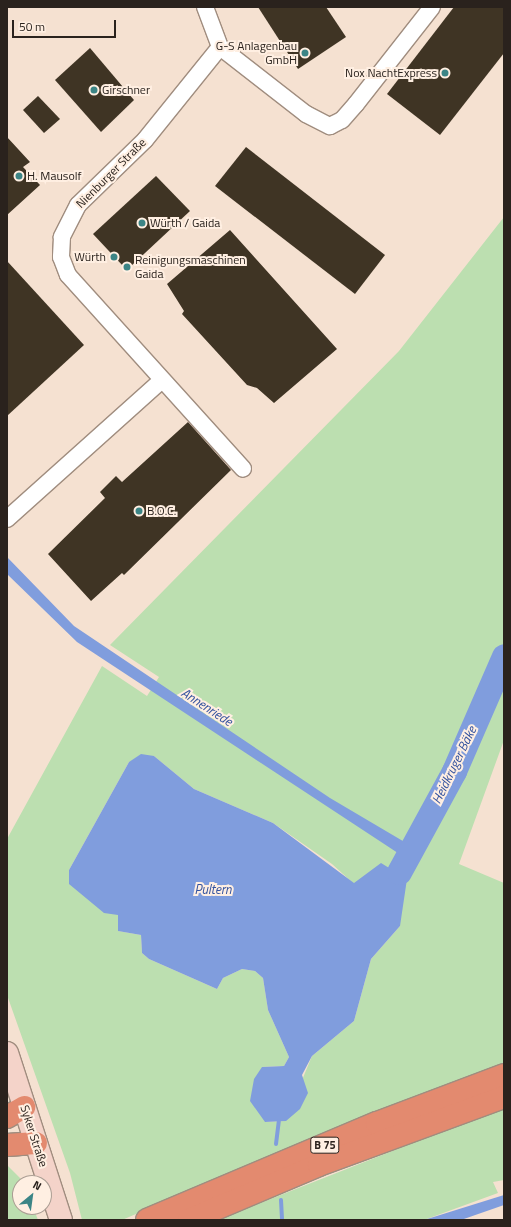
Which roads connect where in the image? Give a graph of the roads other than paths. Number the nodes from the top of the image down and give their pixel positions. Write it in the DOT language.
graph roads {
  1 [pos="205,7"];
  2 [pos="432,7"];
  3 [pos="220,47"];
  4 [pos="162,380"];
  5 [pos="243,469"];
  6 [pos="7,519"];
  7 [pos="7,1053"];
  8 [pos="504,1075"];
  9 [pos="504,1097"];
  10 [pos="16,1112"];
  11 [pos="36,1143"];
  12 [pos="7,1145"];
  13 [pos="61,1220"];
  14 [pos="147,1220"];
  15 [pos="189,1220"];
  1 -- 3 [label="street"];
  2 -- 3 [label="street"];
  3 -- 4 [label="street, Nienburger Straße"];
  4 -- 5 [label="street, Nienburger Straße"];
  4 -- 6 [label="street"];
  7 -- 10 [label="main road, Syker Straße"];
  8 -- 14 [label="highway, B 75"];
  9 -- 15 [label="highway, B 75"];
  10 -- 11 [label="main road, Syker Straße"];
  11 -- 12 [label="highway"];
  11 -- 13 [label="main road, Syker Straße"];
}
